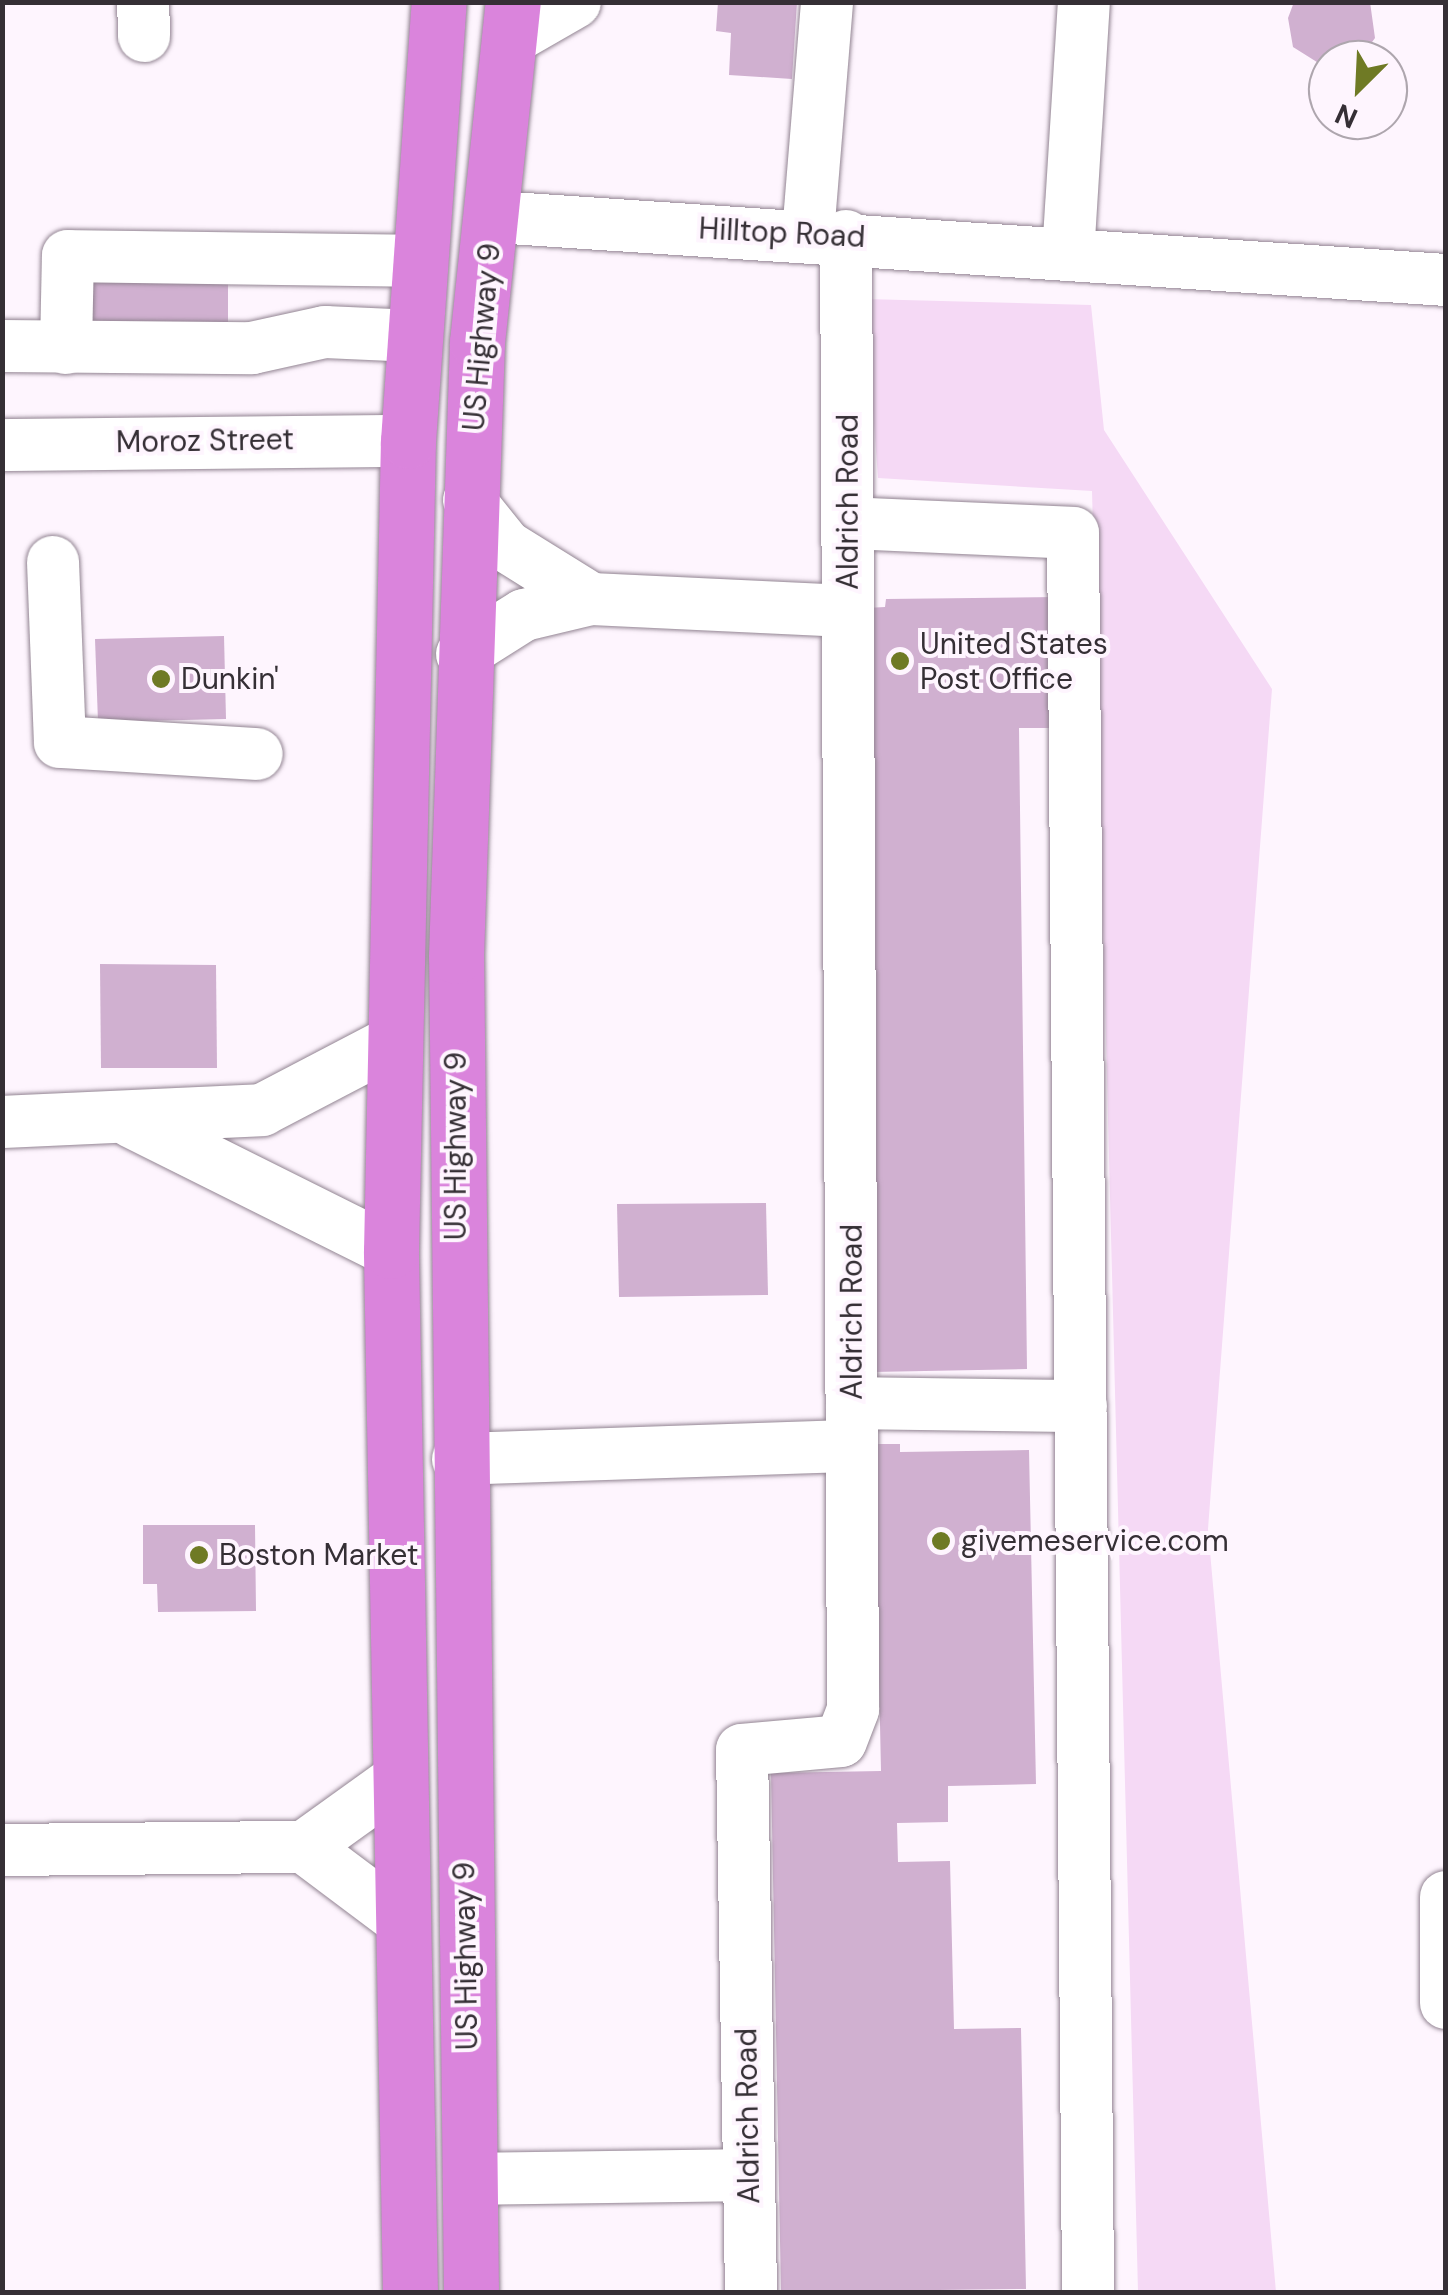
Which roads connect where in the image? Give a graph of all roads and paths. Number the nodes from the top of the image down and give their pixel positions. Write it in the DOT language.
graph roads {
  1 [pos="439,2"];
  2 [pos="575,2"];
  3 [pos="826,2"];
  4 [pos="1084,2"];
  5 [pos="511,21"];
  6 [pos="494,217"];
  7 [pos="827,235"];
  8 [pos="1068,255"];
  9 [pos="421,261"];
  10 [pos="1446,280"];
  11 [pos="415,336"];
  12 [pos="2,346"];
  13 [pos="66,348"];
  14 [pos="408,440"];
  15 [pos="2,445"];
  16 [pos="470,500"];
  17 [pos="848,523"];
  18 [pos="52,562"];
  19 [pos="591,599"];
  20 [pos="847,612"];
  21 [pos="462,654"];
  22 [pos="257,754"];
  23 [pos="394,1040"];
  24 [pos="121,1118"];
  25 [pos="2,1122"];
  26 [pos="390,1251"];
  27 [pos="1081,1406"];
  28 [pos="851,1425"];
  29 [pos="458,1460"];
  30 [pos="400,1778"];
  31 [pos="304,1846"];
  32 [pos="2,1850"];
  33 [pos="1446,1897"];
  34 [pos="400,1919"];
  35 [pos="1446,2004"];
  36 [pos="748,2175"];
  37 [pos="470,2180"];
  38 [pos="410,2292"];
  39 [pos="471,2292"];
  40 [pos="751,2292"];
  41 [pos="1088,2292"];
  1 -- 9 [label="highway, US Highway 9"];
  2 -- 5 [label="street"];
  3 -- 7 [label="street, Aldrich Road"];
  4 -- 8 [label="street"];
  5 -- 6 [label="highway, US Highway 9"];
  6 -- 7 [label="street, Hilltop Road"];
  6 -- 16 [label="highway, US Highway 9"];
  7 -- 8 [label="street, Hilltop Road"];
  7 -- 17 [label="street, Aldrich Road"];
  8 -- 10 [label="street, Hilltop Road"];
  9 -- 11 [label="highway, US Highway 9"];
  9 -- 13 [label="street"];
  11 -- 13 [label="street"];
  11 -- 14 [label="highway, US Highway 9"];
  12 -- 13 [label="street"];
  14 -- 15 [label="street, Moroz Street"];
  14 -- 23 [label="highway, US Highway 9"];
  16 -- 19 [label="street"];
  16 -- 21 [label="highway, US Highway 9"];
  17 -- 20 [label="street, Aldrich Road"];
  17 -- 27 [label="street"];
  18 -- 22 [label="street"];
  19 -- 20 [label="street"];
  19 -- 21 [label="street"];
  20 -- 28 [label="street, Aldrich Road"];
  21 -- 29 [label="highway, US Highway 9"];
  23 -- 24 [label="street"];
  23 -- 26 [label="highway, US Highway 9"];
  24 -- 25 [label="street"];
  24 -- 26 [label="street"];
  26 -- 30 [label="highway, US Highway 9"];
  27 -- 28 [label="street"];
  27 -- 41 [label="street"];
  28 -- 29 [label="street"];
  28 -- 36 [label="street, Aldrich Road"];
  29 -- 37 [label="highway, US Highway 9"];
  30 -- 31 [label="street"];
  30 -- 34 [label="highway, US Highway 9"];
  31 -- 32 [label="street"];
  31 -- 34 [label="street"];
  33 -- 35 [label="street"];
  34 -- 38 [label="highway, US Highway 9"];
  36 -- 37 [label="street"];
  36 -- 40 [label="street, Aldrich Road"];
  37 -- 39 [label="highway, US Highway 9"];
}
